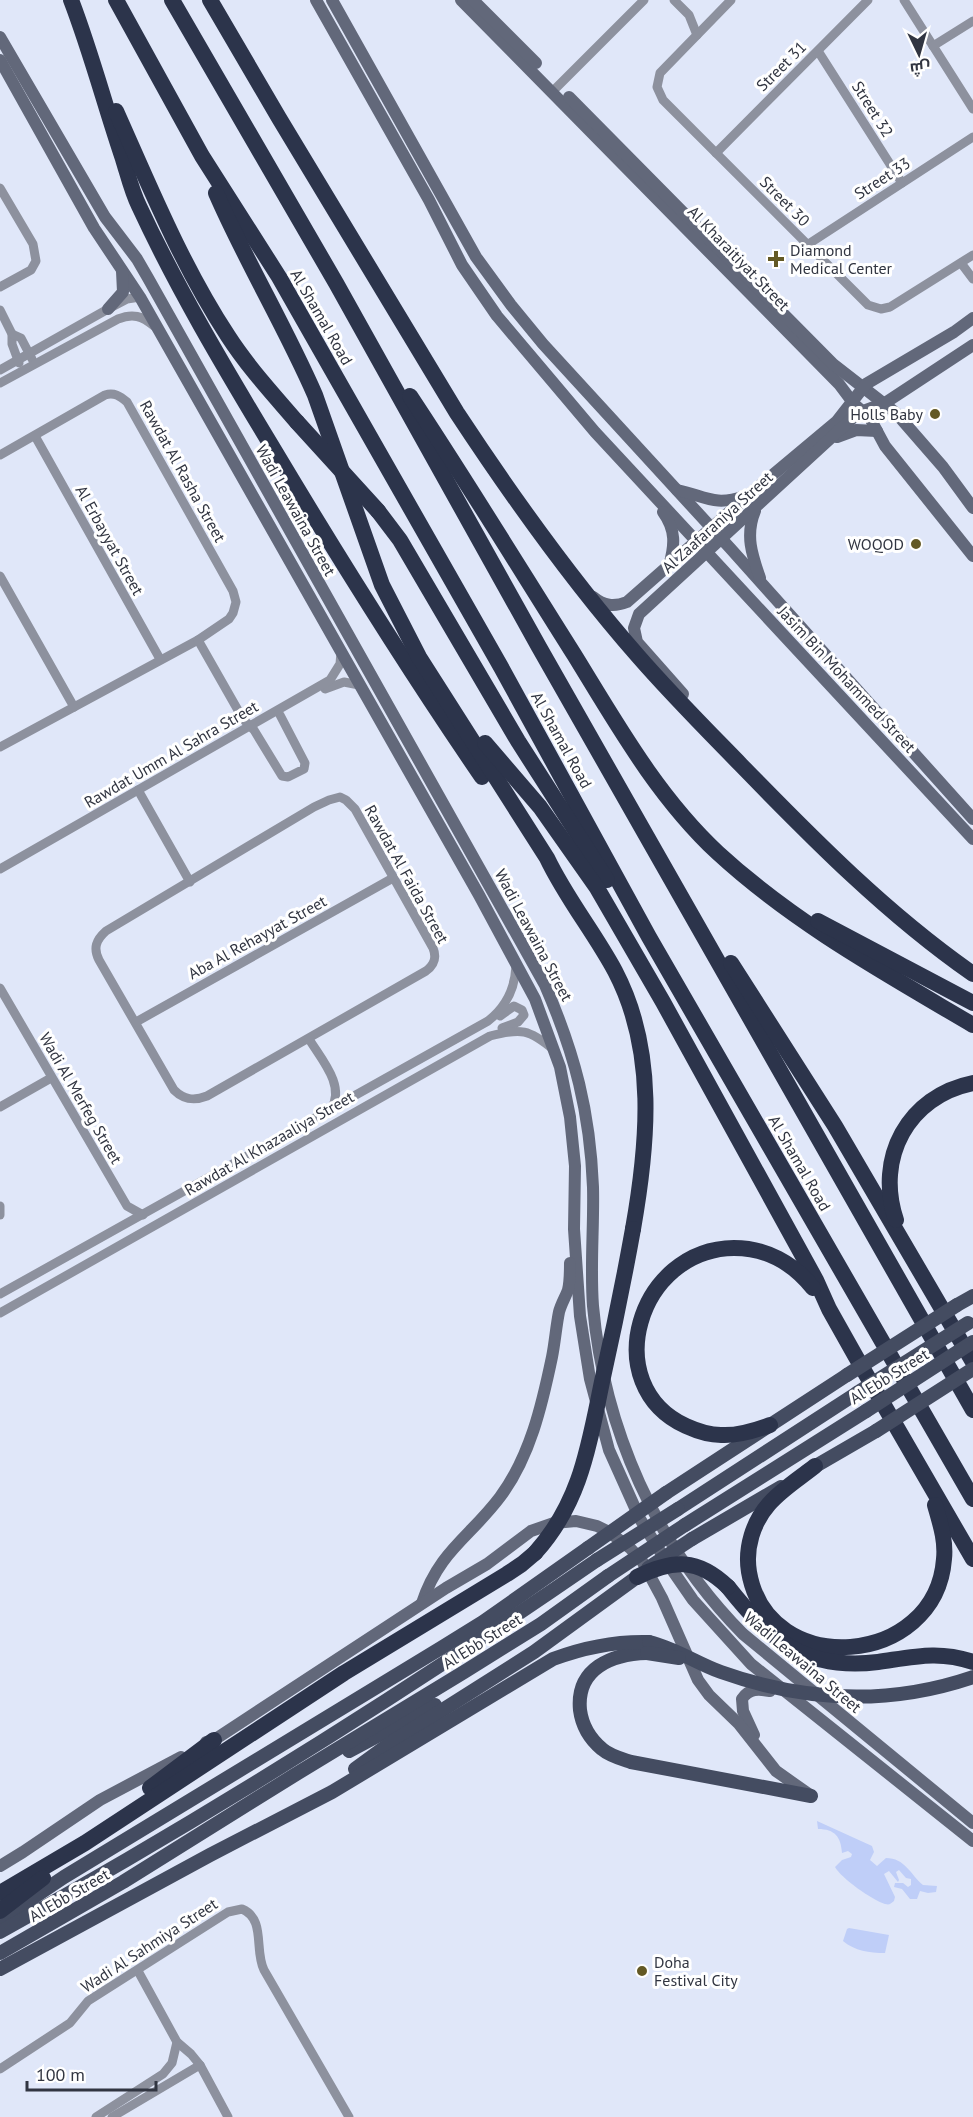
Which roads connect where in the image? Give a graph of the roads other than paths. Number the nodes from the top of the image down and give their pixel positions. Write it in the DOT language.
graph roads {
  1 [pos="71,0"];
  2 [pos="116,0"];
  3 [pos="171,0"];
  4 [pos="210,0"];
  5 [pos="316,0"];
  6 [pos="332,0"];
  7 [pos="461,0"];
  8 [pos="473,0"];
  9 [pos="644,0"];
  10 [pos="674,0"];
  11 [pos="731,0"];
  12 [pos="868,0"];
  13 [pos="904,0"];
  14 [pos="973,21"];
  15 [pos="697,35"];
  16 [pos="0,38"];
  17 [pos="933,46"];
  18 [pos="818,51"];
  19 [pos="90,53"];
  20 [pos="0,60"];
  21 [pos="555,89"];
  22 [pos="973,110"];
  23 [pos="973,137"];
  24 [pos="716,153"];
  25 [pos="202,156"];
  26 [pos="902,183"];
  27 [pos="0,188"];
  28 [pos="807,245"];
  29 [pos="973,255"];
  30 [pos="961,263"];
  31 [pos="121,267"];
  32 [pos="973,279"];
  33 [pos="336,283"];
  34 [pos="0,287"];
  35 [pos="140,297"];
  36 [pos="108,309"];
  37 [pos="0,310"];
  38 [pos="973,318"];
  39 [pos="156,327"];
  40 [pos="12,334"];
  41 [pos="973,345"];
  42 [pos="30,353"];
  43 [pos="18,360"];
  44 [pos="35,363"];
  45 [pos="0,370"];
  46 [pos="22,370"];
  47 [pos="0,383"];
  48 [pos="863,387"];
  49 [pos="852,401"];
  50 [pos="885,403"];
  51 [pos="863,411"];
  52 [pos="877,431"];
  53 [pos="34,436"];
  54 [pos="237,438"];
  55 [pos="828,441"];
  56 [pos="0,455"];
  57 [pos="648,488"];
  58 [pos="676,489"];
  59 [pos="751,493"];
  60 [pos="757,508"];
  61 [pos="973,508"];
  62 [pos="712,528"];
  63 [pos="722,540"];
  64 [pos="697,541"];
  65 [pos="707,553"];
  66 [pos="973,556"];
  67 [pos="669,566"];
  68 [pos="0,576"];
  69 [pos="761,582"];
  70 [pos="585,591"];
  71 [pos="198,640"];
  72 [pos="340,652"];
  73 [pos="419,657"];
  74 [pos="160,659"];
  75 [pos="359,685"];
  76 [pos="74,707"];
  77 [pos="280,715"];
  78 [pos="252,728"];
  79 [pos="0,747"];
  80 [pos="742,766"];
  81 [pos="139,792"];
  82 [pos="973,819"];
  83 [pos="973,840"];
  84 [pos="0,869"];
  85 [pos="0,875"];
  86 [pos="393,878"];
  87 [pos="558,880"];
  88 [pos="189,882"];
  89 [pos="779,903"];
  90 [pos="694,918"];
  91 [pos="639,919"];
  92 [pos="516,963"];
  93 [pos="973,974"];
  94 [pos="0,988"];
  95 [pos="0,999"];
  96 [pos="973,1003"];
  97 [pos="136,1022"];
  98 [pos="973,1025"];
  99 [pos="481,1026"];
  100 [pos="490,1036"];
  101 [pos="309,1039"];
  102 [pos="556,1052"];
  103 [pos="49,1079"];
  104 [pos="334,1082"];
  105 [pos="973,1083"];
  106 [pos="360,1092"];
  107 [pos="0,1107"];
  108 [pos="331,1109"];
  109 [pos="0,1206"];
  110 [pos="0,1215"];
  111 [pos="142,1215"];
  112 [pos="123,1225"];
  113 [pos="574,1229"];
  114 [pos="902,1238"];
  115 [pos="0,1294"];
  116 [pos="973,1296"];
  117 [pos="829,1309"];
  118 [pos="0,1313"];
  119 [pos="971,1322"];
  120 [pos="973,1342"];
  121 [pos="973,1362"];
  122 [pos="973,1369"];
  123 [pos="973,1410"];
  124 [pos="770,1425"];
  125 [pos="815,1466"];
  126 [pos="919,1466"];
  127 [pos="973,1499"];
  128 [pos="973,1559"];
  129 [pos="637,1577"];
  130 [pos="422,1603"];
  131 [pos="648,1648"];
  132 [pos="973,1662"];
  133 [pos="973,1677"];
  134 [pos="473,1691"];
  135 [pos="790,1697"];
  136 [pos="214,1740"];
  137 [pos="760,1749"];
  138 [pos="293,1776"];
  139 [pos="332,1792"];
  140 [pos="811,1796"];
  141 [pos="973,1823"];
  142 [pos="973,1841"];
  143 [pos="85,1843"];
  144 [pos="56,1859"];
  145 [pos="0,1866"];
  146 [pos="0,1893"];
  147 [pos="0,1911"];
  148 [pos="0,1920"];
  149 [pos="0,1932"];
  150 [pos="0,1953"];
  151 [pos="0,1969"];
  152 [pos="138,1971"];
  153 [pos="177,2042"];
  154 [pos="200,2065"];
  155 [pos="0,2069"];
  156 [pos="96,2117"];
  157 [pos="112,2117"];
  158 [pos="228,2117"];
  159 [pos="349,2117"];
  1 -- 19 [label="highway"];
  2 -- 25 [label="highway, Al Shamal Road"];
  3 -- 33 [label="highway, Al Shamal Road"];
  4 -- 70 [label="highway"];
  5 -- 57 [label="main road"];
  6 -- 58 [label="main road"];
  7 -- 21 [label="main road, Al Kharaitiyat Street"];
  8 -- 21 [label="main road, Al Kharaitiyat Street"];
  9 -- 21 [label="street"];
  10 -- 15 [label="street"];
  11 -- 15 [label="street, Street 30"];
  12 -- 18 [label="street, Street 31"];
  13 -- 17 [label="street"];
  14 -- 17 [label="street"];
  15 -- 24 [label="street, Street 30"];
  16 -- 54 [label="main road, Wadi Leawaina Street"];
  17 -- 22 [label="street"];
  18 -- 24 [label="street, Street 31"];
  18 -- 26 [label="street, Street 32"];
  19 -- 87 [label="highway"];
  19 -- 91 [label="highway, bridge"];
  20 -- 31 [label="main road, Wadi Leawaina Street"];
  21 -- 48 [label="main road, Al Kharaitiyat Street"];
  21 -- 49 [label="main road, Al Kharaitiyat Street"];
  23 -- 26 [label="street, Street 33"];
  24 -- 28 [label="street, Street 30"];
  25 -- 73 [label="highway"];
  25 -- 91 [label="highway, Al Shamal Road"];
  26 -- 28 [label="street, Street 33"];
  27 -- 34 [label="street"];
  28 -- 30 [label="street, Street 30"];
  29 -- 30 [label="street, Street 30"];
  30 -- 32 [label="street"];
  31 -- 35 [label="main road, Wadi Leawaina Street"];
  31 -- 36 [label="main road"];
  33 -- 89 [label="highway"];
  33 -- 90 [label="highway, Al Shamal Road"];
  35 -- 36 [label="street"];
  35 -- 39 [label="main road, Wadi Leawaina Street"];
  35 -- 54 [label="main road"];
  36 -- 42 [label="street"];
  37 -- 40 [label="street"];
  38 -- 48 [label="main road, Al Zaafaraniya Street"];
  39 -- 44 [label="street"];
  39 -- 72 [label="main road, Wadi Leawaina Street"];
  40 -- 42 [label="street"];
  40 -- 43 [label="street"];
  41 -- 50 [label="main road, Al Zaafaraniya Street"];
  42 -- 43 [label="street"];
  42 -- 44 [label="street"];
  43 -- 45 [label="street"];
  43 -- 46 [label="street"];
  44 -- 46 [label="street"];
  46 -- 47 [label="street"];
  48 -- 49 [label="main road, Al Zaafaraniya Street"];
  48 -- 50 [label="main road, Al Kharaitiyat Street"];
  49 -- 51 [label="main road, Al Kharaitiyat Street"];
  49 -- 59 [label="main road, Al Zaafaraniya Street"];
  50 -- 51 [label="main road, Al Zaafaraniya Street"];
  50 -- 61 [label="main road, Al Kharaitiyat Street"];
  51 -- 52 [label="main road, Al Kharaitiyat Street"];
  51 -- 55 [label="main road, Al Zaafaraniya Street"];
  52 -- 55 [label="main road"];
  52 -- 66 [label="main road, Al Kharaitiyat Street"];
  53 -- 56 [label="street, Rawdat Al Rasha Street"];
  53 -- 71 [label="street, Rawdat Al Rasha Street"];
  53 -- 74 [label="street, Al Erbayyat Street"];
  54 -- 141 [label="main road, Wadi Leawaina Street"];
  55 -- 60 [label="main road, Al Zaafaraniya Street"];
  57 -- 64 [label="main road"];
  57 -- 67 [label="main road"];
  58 -- 59 [label="main road"];
  58 -- 62 [label="main road"];
  59 -- 62 [label="main road, Al Zaafaraniya Street"];
  60 -- 63 [label="main road, Al Zaafaraniya Street"];
  60 -- 69 [label="main road"];
  62 -- 63 [label="main road, Jasim Bin Mohammed Street"];
  62 -- 64 [label="main road, Al Zaafaraniya Street"];
  63 -- 65 [label="main road, Al Zaafaraniya Street"];
  63 -- 69 [label="main road, Jasim Bin Mohammed Street"];
  64 -- 65 [label="main road, Jasim Bin Mohammed Street"];
  64 -- 67 [label="main road, Al Zaafaraniya Street"];
  65 -- 80 [label="main road, Al Zaafaraniya Street"];
  65 -- 83 [label="main road, Jasim Bin Mohammed Street"];
  67 -- 70 [label="main road, Al Zaafaraniya Street"];
  68 -- 76 [label="street"];
  69 -- 82 [label="main road, Jasim Bin Mohammed Street"];
  70 -- 80 [label="highway"];
  71 -- 74 [label="street, Rawdat Al Rasha Street"];
  71 -- 78 [label="street"];
  72 -- 75 [label="main road, Wadi Leawaina Street"];
  72 -- 78 [label="street, Rawdat Umm Al Sahra Street"];
  73 -- 87 [label="highway"];
  73 -- 117 [label="highway"];
  74 -- 76 [label="street, Rawdat Al Rasha Street"];
  75 -- 77 [label="street, Rawdat Umm Al Sahra Street"];
  75 -- 92 [label="main road, Wadi Leawaina Street"];
  76 -- 79 [label="street, Rawdat Al Rasha Street"];
  77 -- 78 [label="street, Rawdat Umm Al Sahra Street"];
  77 -- 78 [label="street"];
  78 -- 81 [label="street, Rawdat Umm Al Sahra Street"];
  80 -- 93 [label="highway"];
  81 -- 84 [label="street, Rawdat Umm Al Sahra Street"];
  81 -- 85 [label="street, Rawdat Umm Al Sahra Street"];
  81 -- 88 [label="street"];
  86 -- 88 [label="street, Rawdat Al Faida Street"];
  86 -- 97 [label="street, Aba Al Rehayyat Street"];
  86 -- 101 [label="street, Rawdat Al Faida Street"];
  87 -- 143 [label="highway, bridge"];
  88 -- 97 [label="street, Rawdat Al Faida Street"];
  89 -- 96 [label="highway"];
  89 -- 98 [label="highway"];
  90 -- 114 [label="highway"];
  90 -- 123 [label="highway, Al Shamal Road"];
  91 -- 127 [label="highway, Al Shamal Road"];
  92 -- 99 [label="street, Rawdat Al Khazaaliya Street"];
  92 -- 102 [label="main road, Wadi Leawaina Street"];
  94 -- 103 [label="street, Wadi Al Merfeg Street"];
  95 -- 103 [label="street, Wadi Al Merfeg Street"];
  97 -- 101 [label="street, Rawdat Al Faida Street"];
  99 -- 100 [label="street"];
  99 -- 106 [label="street, Rawdat Al Khazaaliya Street"];
  100 -- 102 [label="street, Rawdat Al Khazaaliya Street"];
  100 -- 118 [label="street, Rawdat Al Khazaaliya Street"];
  101 -- 104 [label="street"];
  102 -- 113 [label="main road, Wadi Leawaina Street"];
  103 -- 107 [label="street"];
  103 -- 111 [label="street, Wadi Al Merfeg Street"];
  103 -- 112 [label="street, Wadi Al Merfeg Street"];
  104 -- 106 [label="street"];
  104 -- 108 [label="street"];
  105 -- 114 [label="highway"];
  106 -- 108 [label="street, Rawdat Al Khazaaliya Street"];
  108 -- 111 [label="street, Rawdat Al Khazaaliya Street"];
  109 -- 110 [label="street"];
  111 -- 112 [label="street, Rawdat Al Khazaaliya Street"];
  112 -- 115 [label="street, Rawdat Al Khazaaliya Street"];
  113 -- 130 [label="main road"];
  113 -- 135 [label="main road, Wadi Leawaina Street"];
  114 -- 121 [label="highway"];
  116 -- 124 [label="main road, bridge"];
  117 -- 124 [label="highway"];
  117 -- 126 [label="highway"];
  119 -- 149 [label="main road, Al Ebb Street, bridge"];
  120 -- 138 [label="main road, Al Ebb Street, bridge"];
  122 -- 125 [label="main road, bridge"];
  124 -- 148 [label="main road, bridge"];
  125 -- 126 [label="highway"];
  125 -- 129 [label="main road, bridge"];
  126 -- 128 [label="highway"];
  129 -- 132 [label="highway, bridge"];
  129 -- 134 [label="main road"];
  130 -- 136 [label="main road"];
  130 -- 137 [label="main road"];
  131 -- 133 [label="main road, bridge"];
  131 -- 139 [label="main road"];
  131 -- 140 [label="main road"];
  134 -- 138 [label="main road"];
  134 -- 139 [label="main road"];
  135 -- 137 [label="main road"];
  135 -- 142 [label="main road, Wadi Leawaina Street"];
  136 -- 144 [label="highway"];
  136 -- 145 [label="main road"];
  137 -- 140 [label="main road"];
  138 -- 150 [label="main road, Al Ebb Street"];
  139 -- 151 [label="main road"];
  143 -- 144 [label="highway"];
  143 -- 147 [label="highway"];
  144 -- 146 [label="highway"];
  152 -- 153 [label="street"];
  152 -- 155 [label="street, Wadi Al Sahmiya Street"];
  152 -- 159 [label="street, Wadi Al Sahmiya Street"];
  153 -- 154 [label="street"];
  153 -- 156 [label="street"];
  154 -- 157 [label="street"];
  154 -- 158 [label="street"];
}
